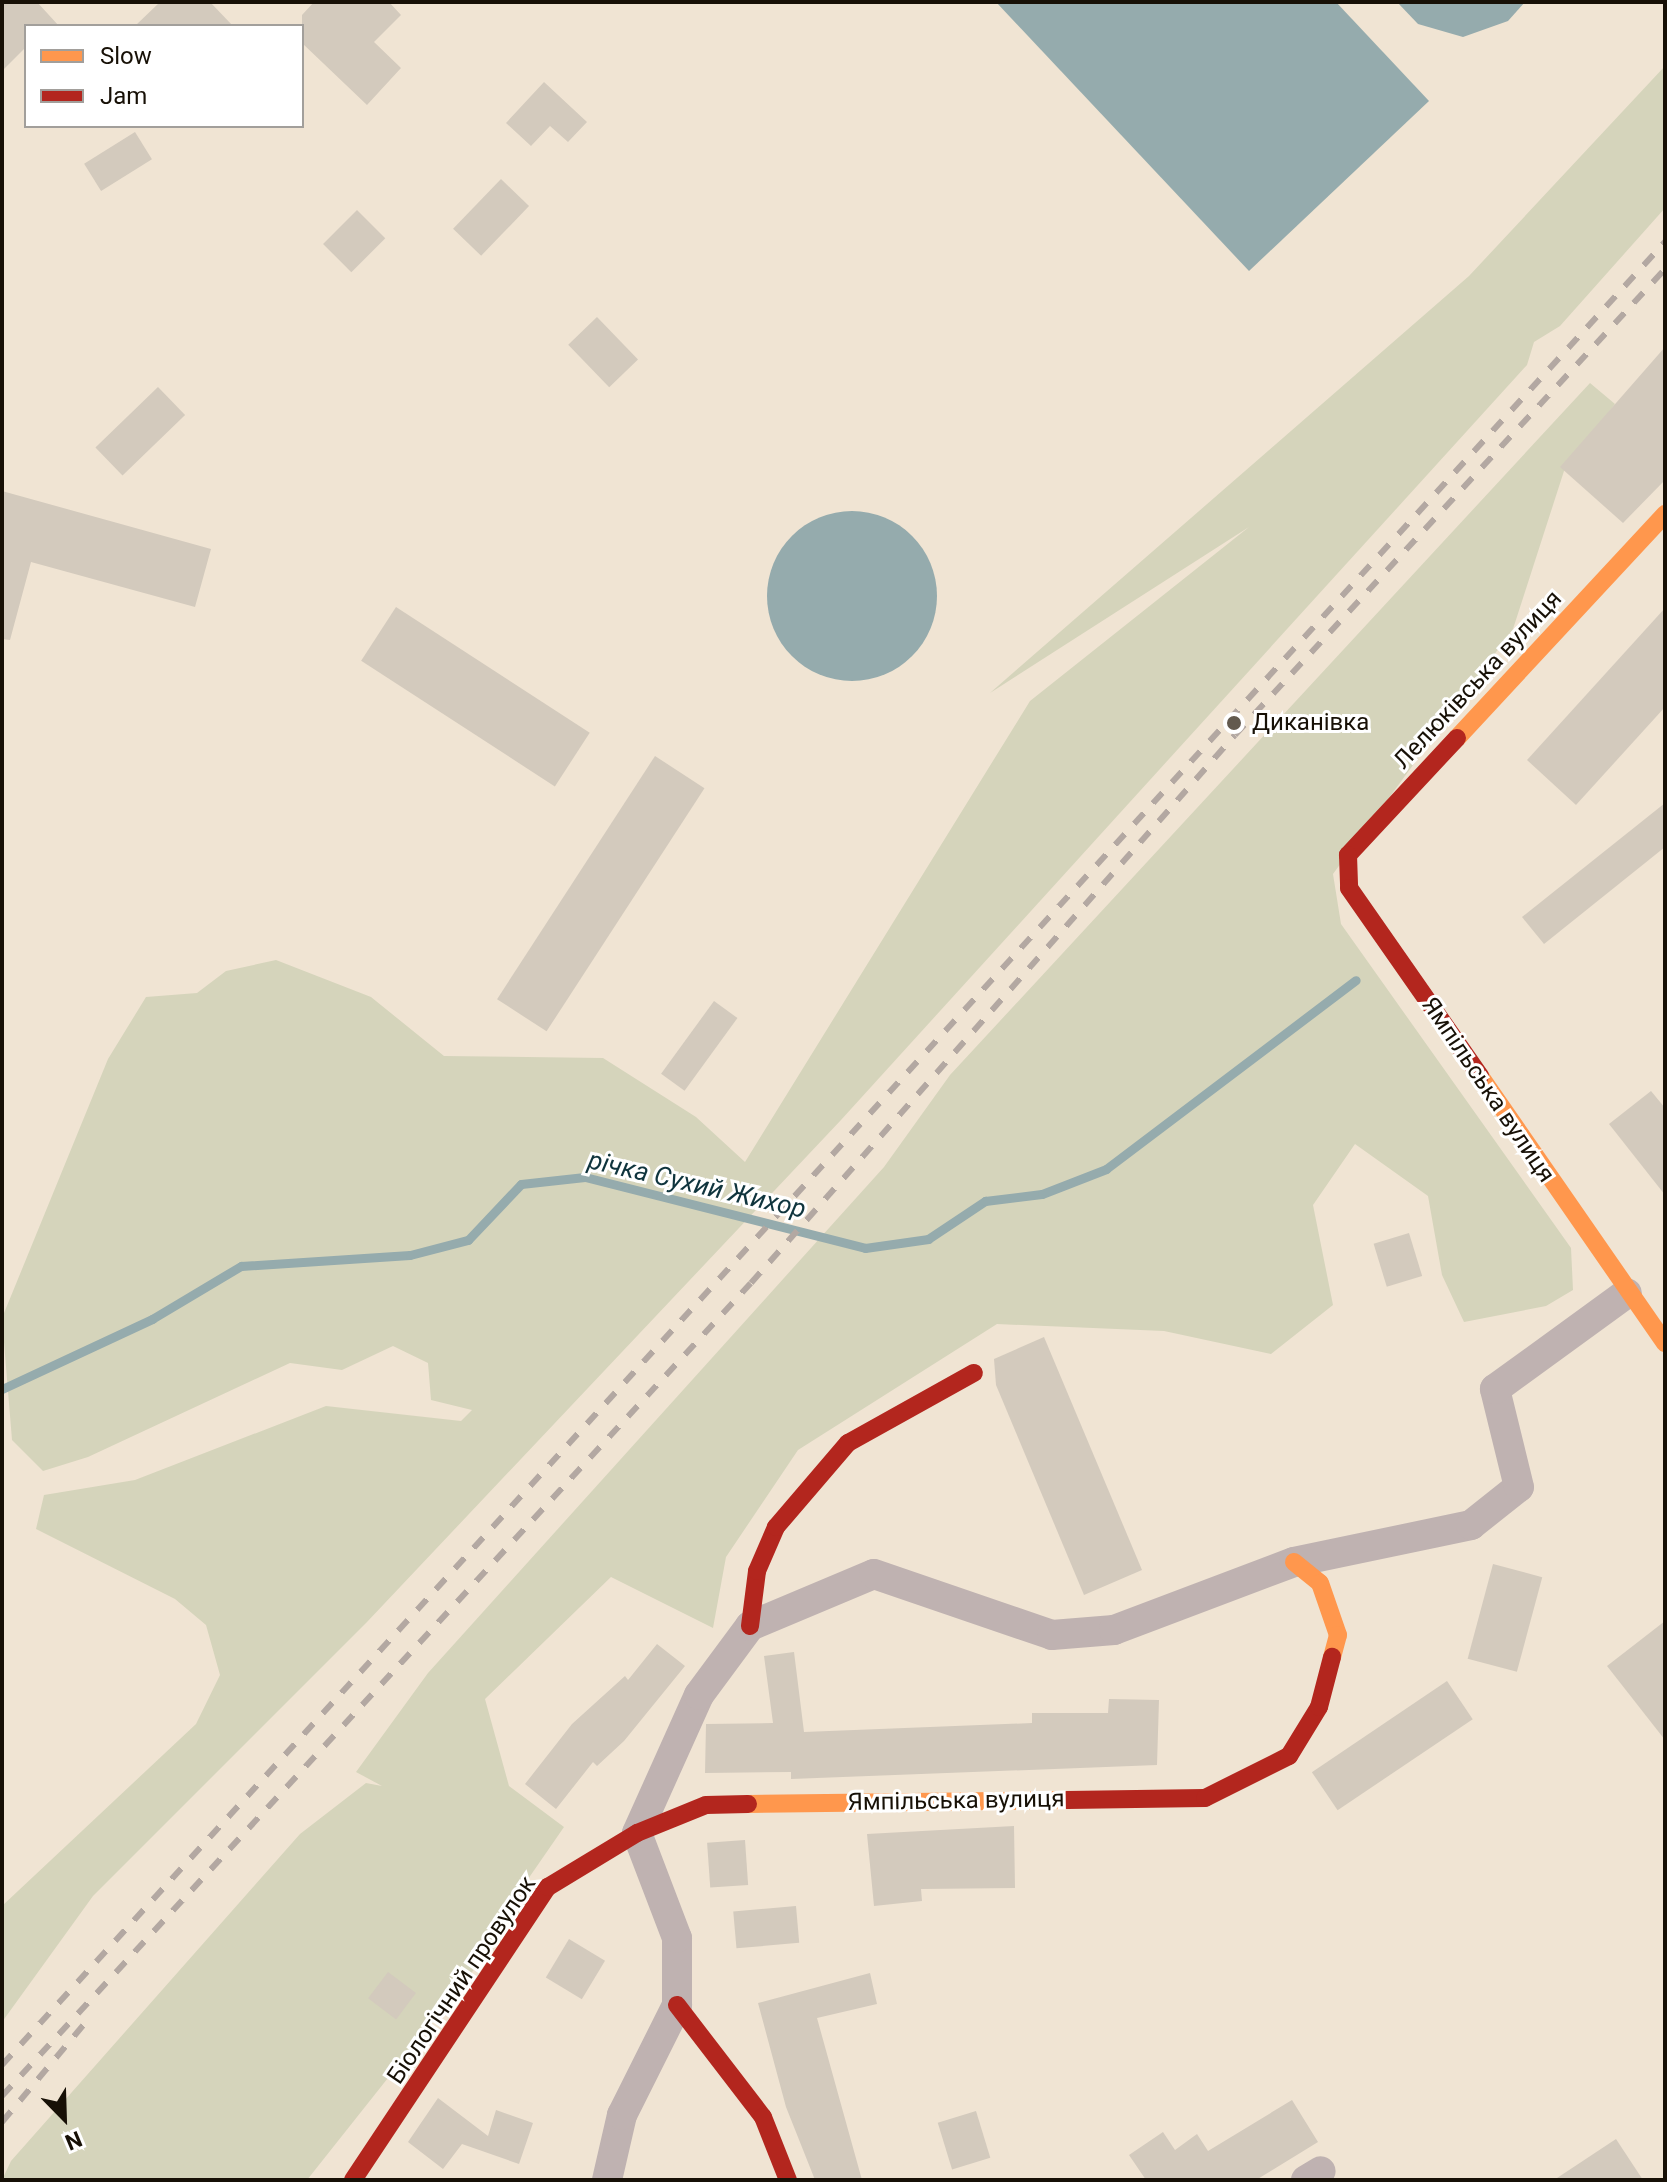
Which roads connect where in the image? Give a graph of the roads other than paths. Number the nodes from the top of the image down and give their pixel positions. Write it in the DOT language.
graph roads {
  1 [pos="1665,514"];
  2 [pos="1349,888"];
  3 [pos="1627,1293"];
  4 [pos="1665,1343"];
  5 [pos="974,1373"];
  6 [pos="1294,1562"];
  7 [pos="750,1626"];
  8 [pos="637,1833"];
  9 [pos="677,2005"];
  10 [pos="353,2180"];
  11 [pos="607,2180"];
  12 [pos="788,2180"];
  1 -- 2 [label="street, Лелюківська вулиця"];
  2 -- 3 [label="street, Ямпільська вулиця"];
  3 -- 4 [label="street, Ямпільська вулиця"];
  3 -- 6 [label="street"];
  5 -- 7 [label="street"];
  6 -- 7 [label="street"];
  6 -- 8 [label="street, Ямпільська вулиця"];
  7 -- 8 [label="street"];
  8 -- 9 [label="street"];
  8 -- 10 [label="street, Біологічний провулок"];
  9 -- 11 [label="street"];
  9 -- 12 [label="street"];
}
